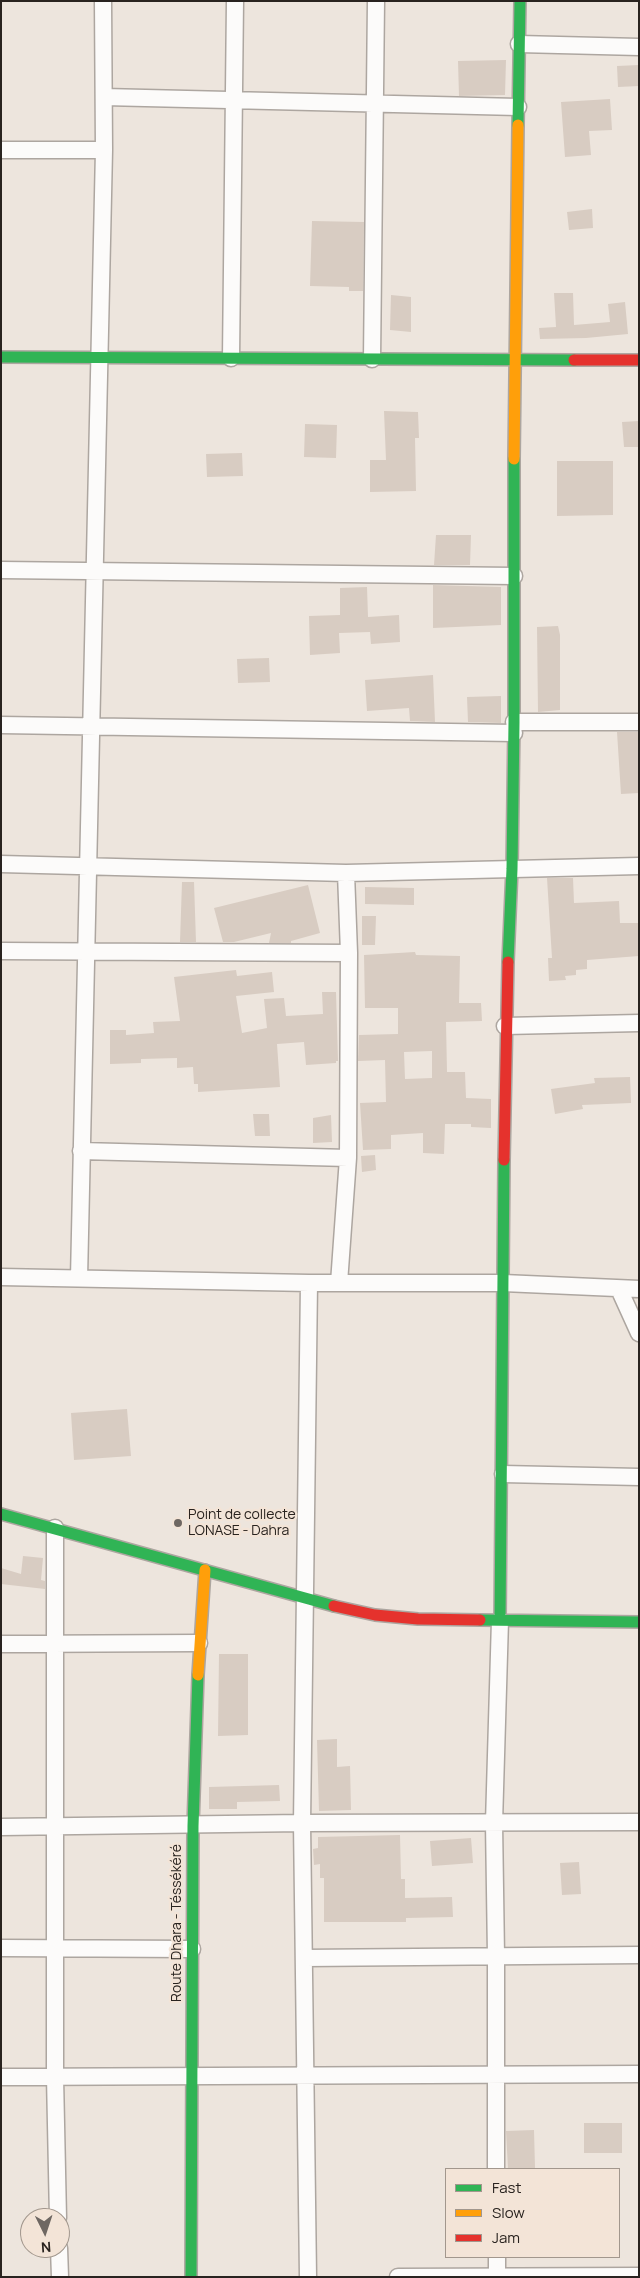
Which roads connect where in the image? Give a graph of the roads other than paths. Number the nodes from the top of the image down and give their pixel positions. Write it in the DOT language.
graph roads {
  1 [pos="103,1"];
  2 [pos="235,1"];
  3 [pos="376,1"];
  4 [pos="520,1"];
  5 [pos="519,44"];
  6 [pos="639,46"];
  7 [pos="104,97"];
  8 [pos="234,100"];
  9 [pos="375,103"];
  10 [pos="518,107"];
  11 [pos="1,150"];
  12 [pos="104,150"];
  13 [pos="1,357"];
  14 [pos="99,358"];
  15 [pos="231,358"];
  16 [pos="372,359"];
  17 [pos="514,359"];
  18 [pos="639,360"];
  19 [pos="1,570"];
  20 [pos="94,571"];
  21 [pos="514,576"];
  22 [pos="639,722"];
  23 [pos="1,725"];
  24 [pos="91,726"];
  25 [pos="514,727"];
  26 [pos="1,864"];
  27 [pos="88,865"];
  28 [pos="639,866"];
  29 [pos="512,869"];
  30 [pos="346,873"];
  31 [pos="1,951"];
  32 [pos="86,952"];
  33 [pos="349,953"];
  34 [pos="639,1024"];
  35 [pos="505,1026"];
  36 [pos="81,1152"];
  37 [pos="348,1158"];
  38 [pos="1,1277"];
  39 [pos="79,1278"];
  40 [pos="639,1278"];
  41 [pos="309,1283"];
  42 [pos="339,1283"];
  43 [pos="503,1283"];
  44 [pos="619,1289"];
  45 [pos="639,1289"];
  46 [pos="639,1334"];
  47 [pos="502,1474"];
  48 [pos="639,1477"];
  49 [pos="1,1514"];
  50 [pos="55,1528"];
  51 [pos="205,1570"];
  52 [pos="305,1598"];
  53 [pos="500,1620"];
  54 [pos="639,1622"];
  55 [pos="1,1644"];
  56 [pos="55,1644"];
  57 [pos="198,1644"];
  58 [pos="639,1822"];
  59 [pos="302,1823"];
  60 [pos="494,1823"];
  61 [pos="193,1826"];
  62 [pos="1,1827"];
  63 [pos="54,1827"];
  64 [pos="1,1948"];
  65 [pos="55,1948"];
  66 [pos="192,1949"];
  67 [pos="639,1954"];
  68 [pos="496,1956"];
  69 [pos="305,1958"];
  70 [pos="639,2074"];
  71 [pos="496,2075"];
  72 [pos="306,2076"];
  73 [pos="1,2077"];
  74 [pos="55,2077"];
  75 [pos="192,2077"];
  76 [pos="496,2168"];
  77 [pos="58,2208"];
  78 [pos="59,2258"];
  79 [pos="497,2258"];
  80 [pos="497,2276"];
  81 [pos="639,2276"];
  82 [pos="60,2277"];
  83 [pos="191,2277"];
  84 [pos="308,2277"];
  85 [pos="398,2277"];
  1 -- 7 [label="street"];
  2 -- 8 [label="street"];
  3 -- 9 [label="street"];
  4 -- 5 [label="street"];
  5 -- 6 [label="street"];
  5 -- 10 [label="street"];
  7 -- 8 [label="street"];
  7 -- 12 [label="street"];
  8 -- 9 [label="street"];
  8 -- 15 [label="street"];
  9 -- 10 [label="street"];
  9 -- 16 [label="street"];
  10 -- 17 [label="street"];
  11 -- 12 [label="street"];
  12 -- 14 [label="street"];
  13 -- 14 [label="street"];
  14 -- 15 [label="street"];
  14 -- 20 [label="street"];
  15 -- 16 [label="street"];
  16 -- 17 [label="street"];
  17 -- 18 [label="street"];
  17 -- 21 [label="street"];
  19 -- 20 [label="street"];
  20 -- 21 [label="street"];
  20 -- 24 [label="street"];
  21 -- 25 [label="street"];
  22 -- 25 [label="street"];
  23 -- 24 [label="street"];
  24 -- 25 [label="street"];
  24 -- 27 [label="street"];
  25 -- 29 [label="street"];
  26 -- 27 [label="street"];
  27 -- 30 [label="street"];
  27 -- 32 [label="street"];
  28 -- 29 [label="street"];
  29 -- 30 [label="street"];
  29 -- 35 [label="street"];
  30 -- 33 [label="street"];
  31 -- 32 [label="street"];
  32 -- 33 [label="street"];
  32 -- 36 [label="street"];
  33 -- 37 [label="street"];
  34 -- 35 [label="street"];
  35 -- 43 [label="street"];
  36 -- 37 [label="street"];
  36 -- 39 [label="street"];
  37 -- 42 [label="street"];
  38 -- 39 [label="street"];
  39 -- 41 [label="street"];
  40 -- 44 [label="street"];
  41 -- 42 [label="street"];
  41 -- 52 [label="street"];
  42 -- 43 [label="street"];
  43 -- 44 [label="street"];
  43 -- 47 [label="street"];
  44 -- 45 [label="street"];
  44 -- 46 [label="street"];
  47 -- 48 [label="street"];
  47 -- 53 [label="street"];
  49 -- 50 [label="street"];
  50 -- 51 [label="street"];
  50 -- 56 [label="street"];
  51 -- 52 [label="street"];
  51 -- 57 [label="street, Route Dhara - Téssékéré"];
  52 -- 53 [label="street"];
  52 -- 59 [label="street"];
  53 -- 54 [label="street"];
  53 -- 60 [label="street"];
  55 -- 56 [label="street"];
  56 -- 57 [label="street"];
  56 -- 63 [label="street"];
  57 -- 61 [label="street, Route Dhara - Téssékéré"];
  58 -- 60 [label="street"];
  59 -- 60 [label="street"];
  59 -- 61 [label="street"];
  59 -- 69 [label="street"];
  60 -- 68 [label="street"];
  61 -- 63 [label="street"];
  61 -- 66 [label="street, Route Dhara - Téssékéré"];
  62 -- 63 [label="street"];
  63 -- 65 [label="street"];
  64 -- 65 [label="street"];
  65 -- 66 [label="street"];
  65 -- 74 [label="street"];
  66 -- 75 [label="street, Route Dhara - Téssékéré"];
  67 -- 68 [label="street"];
  68 -- 69 [label="street"];
  68 -- 71 [label="street"];
  69 -- 72 [label="street"];
  70 -- 71 [label="street"];
  71 -- 72 [label="street"];
  71 -- 76 [label="street"];
  72 -- 75 [label="street"];
  72 -- 84 [label="street"];
  73 -- 74 [label="street"];
  74 -- 75 [label="street"];
  74 -- 77 [label="street"];
  75 -- 83 [label="street, Route Dhara - Téssékéré"];
  78 -- 82 [label="street"];
  79 -- 80 [label="street"];
  80 -- 81 [label="street"];
  80 -- 85 [label="street"];
}
